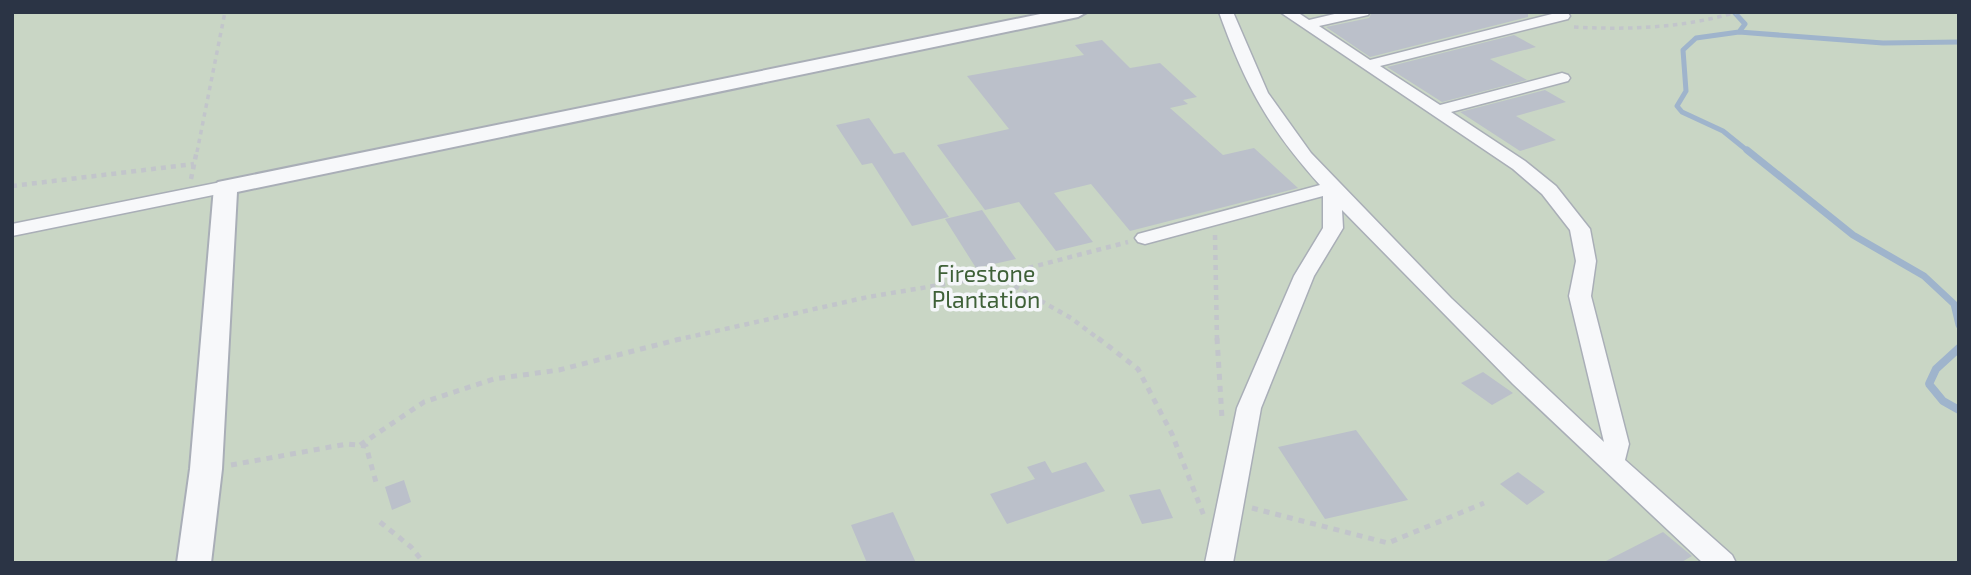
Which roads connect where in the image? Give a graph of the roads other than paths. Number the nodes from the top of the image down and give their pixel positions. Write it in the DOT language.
graph roads {
  1 [pos="1078,12"];
  2 [pos="1226,12"];
  3 [pos="1287,12"];
  4 [pos="1363,12"];
  5 [pos="1562,22"];
  6 [pos="1306,25"];
  7 [pos="1367,65"];
  8 [pos="1562,78"];
  9 [pos="1437,111"];
  10 [pos="226,187"];
  11 [pos="1332,188"];
  12 [pos="12,230"];
  13 [pos="1145,238"];
  14 [pos="1611,463"];
  15 [pos="194,563"];
  16 [pos="1219,563"];
  17 [pos="1721,563"];
  1 -- 10 [label="street"];
  2 -- 11 [label="street"];
  3 -- 6 [label="street"];
  4 -- 6 [label="street"];
  5 -- 7 [label="street"];
  6 -- 7 [label="street"];
  7 -- 9 [label="street"];
  8 -- 9 [label="street"];
  9 -- 14 [label="street"];
  10 -- 12 [label="street"];
  10 -- 15 [label="street"];
  11 -- 13 [label="street"];
  11 -- 14 [label="street"];
  11 -- 16 [label="street"];
  14 -- 17 [label="street"];
}
